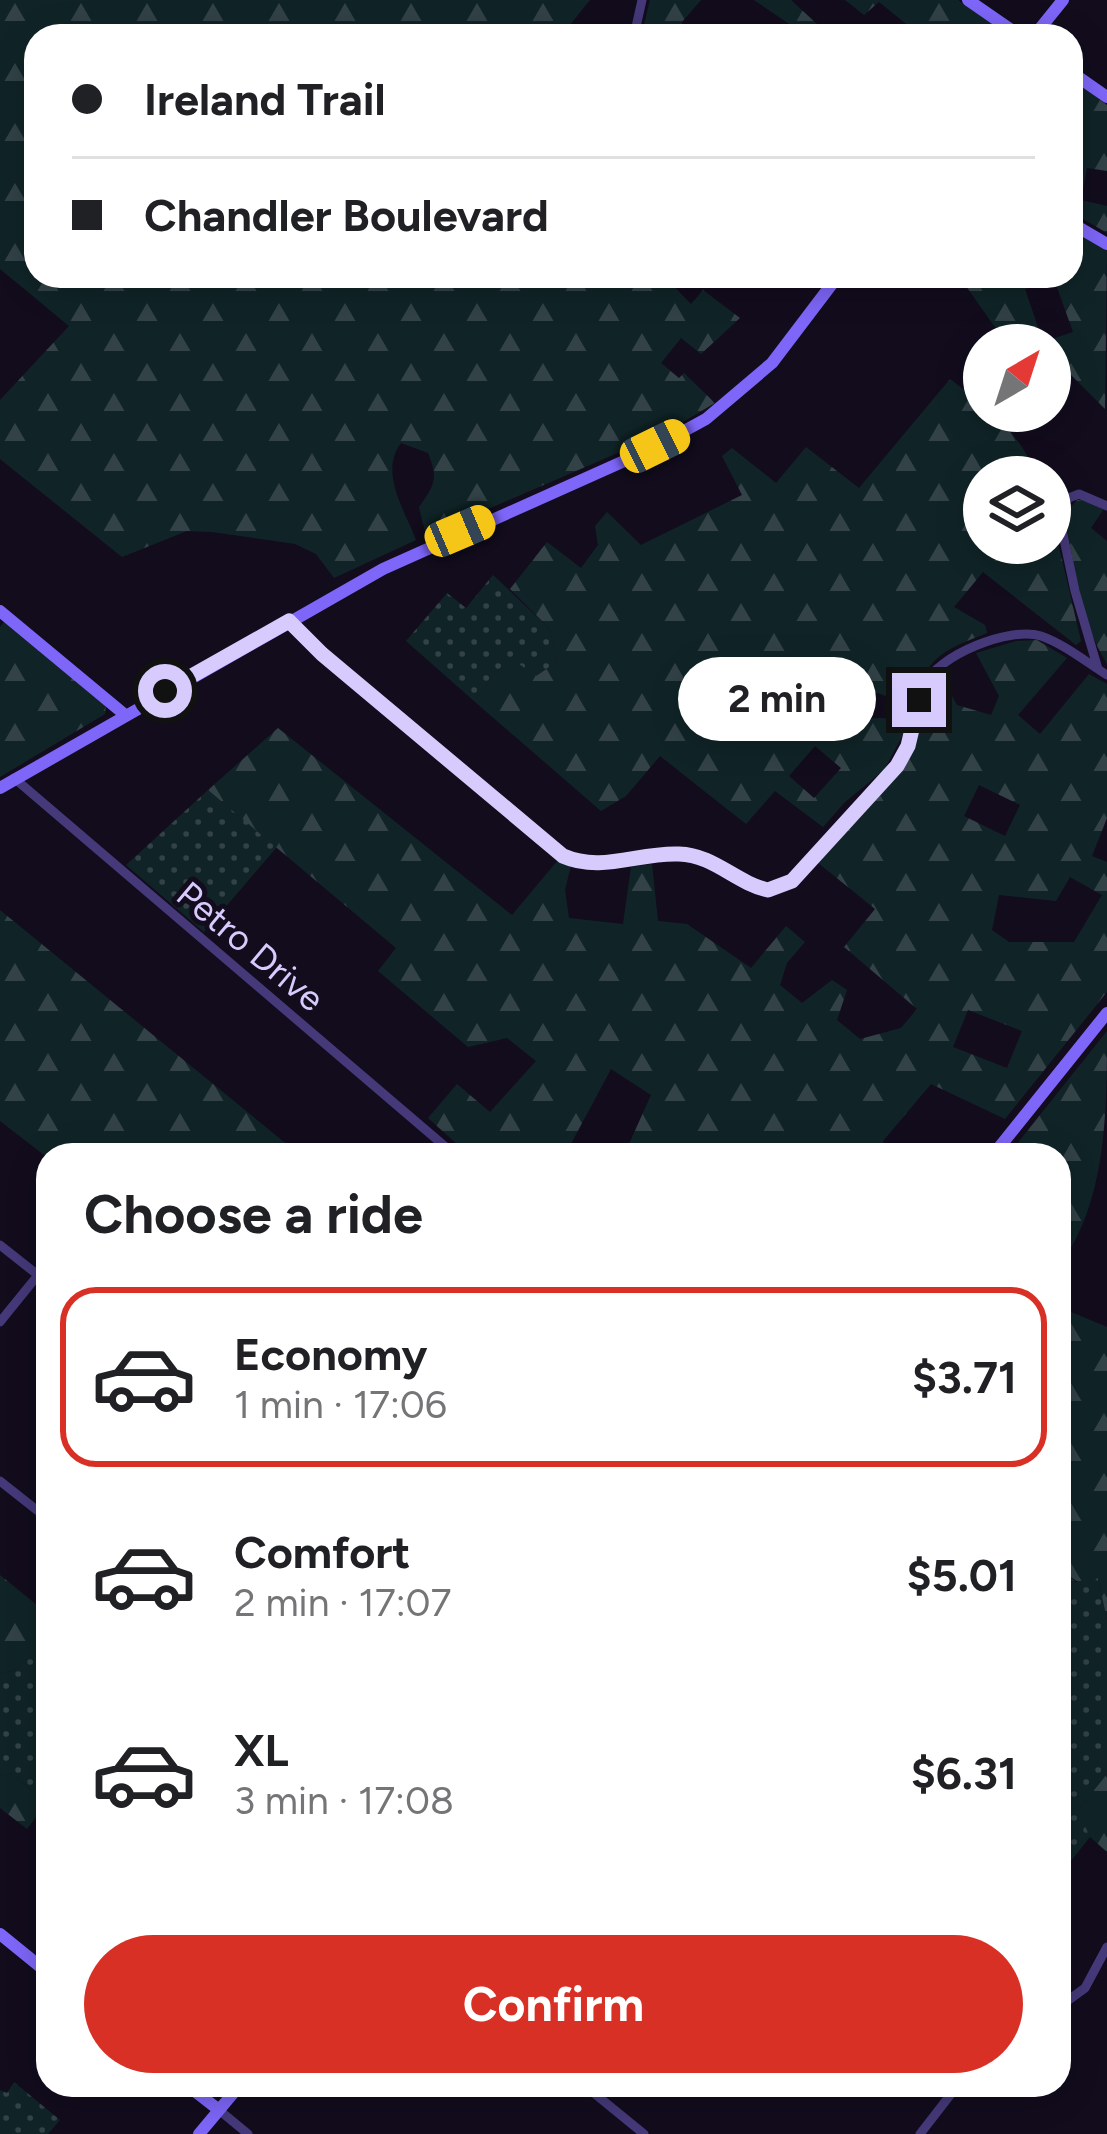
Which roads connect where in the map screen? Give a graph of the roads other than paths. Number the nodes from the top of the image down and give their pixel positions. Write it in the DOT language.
graph roads {
  1 [pos="968,0"];
  2 [pos="1063,0"];
  3 [pos="1003,24"];
  4 [pos="1044,24"];
  5 [pos="828,288"];
  6 [pos="1107,506"];
  7 [pos="0,611"];
  8 [pos="289,621"];
  9 [pos="1102,672"];
  10 [pos="124,714"];
  11 [pos="14,778"];
  12 [pos="0,788"];
  13 [pos="1107,1012"];
  14 [pos="441,1143"];
  15 [pos="1003,1143"];
  16 [pos="0,1245"];
  17 [pos="36,1273"];
  18 [pos="36,1277"];
  19 [pos="0,1322"];
  20 [pos="0,1481"];
  21 [pos="36,1510"];
  22 [pos="0,1934"];
  23 [pos="1107,1947"];
  24 [pos="36,1963"];
  25 [pos="1071,1998"];
  26 [pos="202,2097"];
  27 [pos="230,2097"];
  28 [pos="599,2097"];
  29 [pos="949,2097"];
  30 [pos="219,2110"];
  31 [pos="200,2134"];
  32 [pos="248,2134"];
  33 [pos="644,2134"];
  34 [pos="920,2134"];
  1 -- 3 [label="street"];
  2 -- 4 [label="street"];
  5 -- 8 [label="street"];
  6 -- 9 [label="street"];
  7 -- 10 [label="street"];
  8 -- 9 [label="street"];
  8 -- 10 [label="street"];
  10 -- 11 [label="street"];
  11 -- 12 [label="street"];
  11 -- 14 [label="street, Petro Drive"];
  13 -- 15 [label="street"];
  16 -- 17 [label="street"];
  18 -- 19 [label="street"];
  20 -- 21 [label="street"];
  22 -- 24 [label="street"];
  23 -- 25 [label="street"];
  26 -- 30 [label="street"];
  27 -- 30 [label="street"];
  28 -- 33 [label="street"];
  29 -- 34 [label="street"];
  30 -- 31 [label="street"];
  30 -- 32 [label="street"];
}
